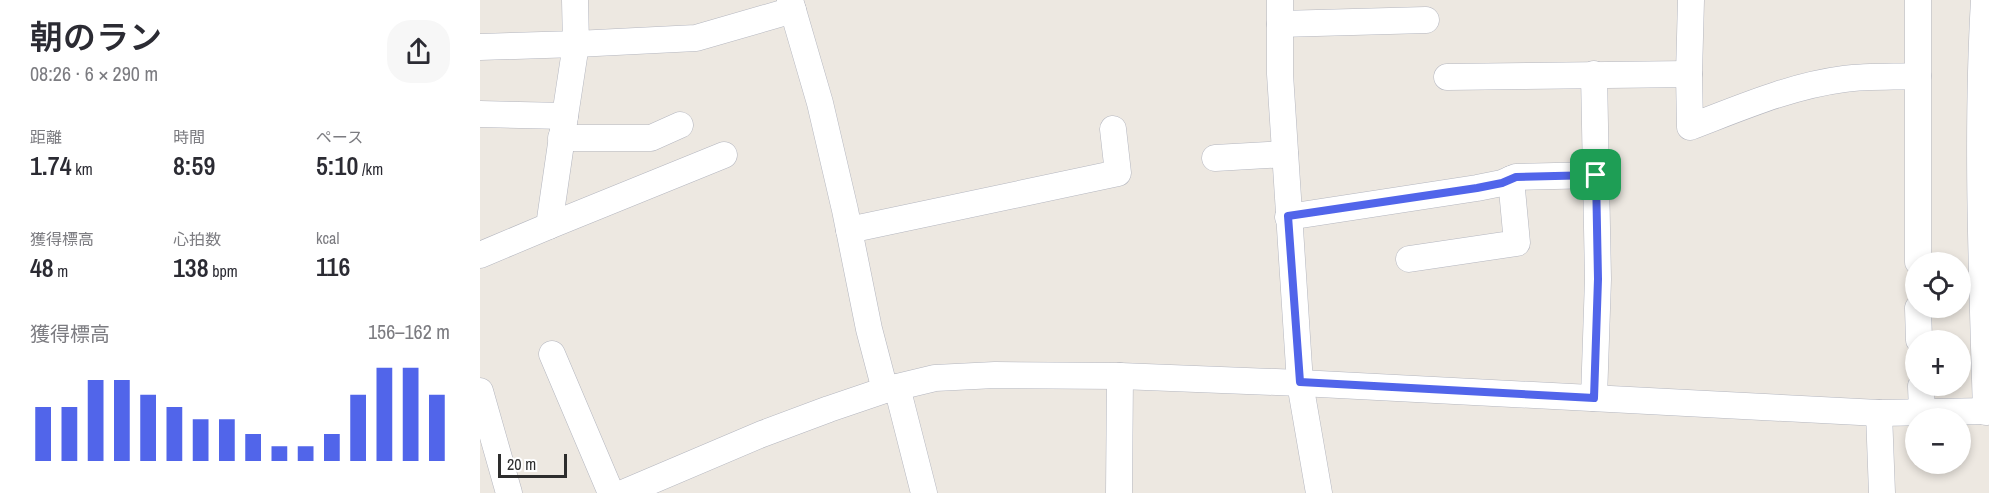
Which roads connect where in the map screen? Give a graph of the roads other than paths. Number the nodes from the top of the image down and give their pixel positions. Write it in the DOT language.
graph roads {
  1 [pos="575,0"];
  2 [pos="1691,0"];
  3 [pos="1918,0"];
  4 [pos="1984,0"];
  5 [pos="791,5"];
  6 [pos="1280,12"];
  7 [pos="1426,20"];
  8 [pos="576,44"];
  9 [pos="480,47"];
  10 [pos="1594,74"];
  11 [pos="1689,74"];
  12 [pos="1918,76"];
  13 [pos="1447,77"];
  14 [pos="480,114"];
  15 [pos="680,124"];
  16 [pos="563,127"];
  17 [pos="1113,129"];
  18 [pos="1285,154"];
  19 [pos="724,155"];
  20 [pos="1215,158"];
  21 [pos="1596,175"];
  22 [pos="1511,179"];
  23 [pos="1288,216"];
  24 [pos="549,226"];
  25 [pos="849,230"];
  26 [pos="1918,252"];
  27 [pos="480,255"];
  28 [pos="1409,259"];
  29 [pos="552,354"];
  30 [pos="1120,376"];
  31 [pos="1300,382"];
  32 [pos="891,389"];
  33 [pos="1594,398"];
  34 [pos="482,405"];
  35 [pos="1971,411"];
  36 [pos="1988,411"];
  37 [pos="1905,412"];
  38 [pos="1879,413"];
  39 [pos="508,493"];
  40 [pos="611,493"];
  41 [pos="623,493"];
  42 [pos="924,493"];
  43 [pos="1119,493"];
  44 [pos="1319,493"];
  45 [pos="1882,493"];
  1 -- 8 [label="street"];
  2 -- 11 [label="street"];
  3 -- 12 [label="street"];
  4 -- 36 [label="street"];
  5 -- 8 [label="street"];
  5 -- 25 [label="street"];
  6 -- 7 [label="street"];
  6 -- 18 [label="street"];
  8 -- 9 [label="street"];
  8 -- 16 [label="street"];
  10 -- 11 [label="street"];
  10 -- 13 [label="street"];
  10 -- 21 [label="street"];
  11 -- 12 [label="street"];
  12 -- 26 [label="street"];
  14 -- 16 [label="street"];
  15 -- 16 [label="street"];
  16 -- 24 [label="street"];
  17 -- 25 [label="street"];
  18 -- 20 [label="street"];
  18 -- 23 [label="street"];
  19 -- 24 [label="street"];
  21 -- 22 [label="street"];
  21 -- 33 [label="street"];
  22 -- 23 [label="street"];
  22 -- 28 [label="street"];
  23 -- 31 [label="street"];
  24 -- 27 [label="street"];
  25 -- 32 [label="street"];
  29 -- 40 [label="street"];
  30 -- 31 [label="street"];
  30 -- 32 [label="street"];
  30 -- 43 [label="street"];
  31 -- 33 [label="street"];
  31 -- 44 [label="street"];
  32 -- 41 [label="street"];
  32 -- 42 [label="street"];
  33 -- 38 [label="street"];
  34 -- 39 [label="street"];
  35 -- 36 [label="street"];
  37 -- 38 [label="street"];
  38 -- 45 [label="street"];
}
